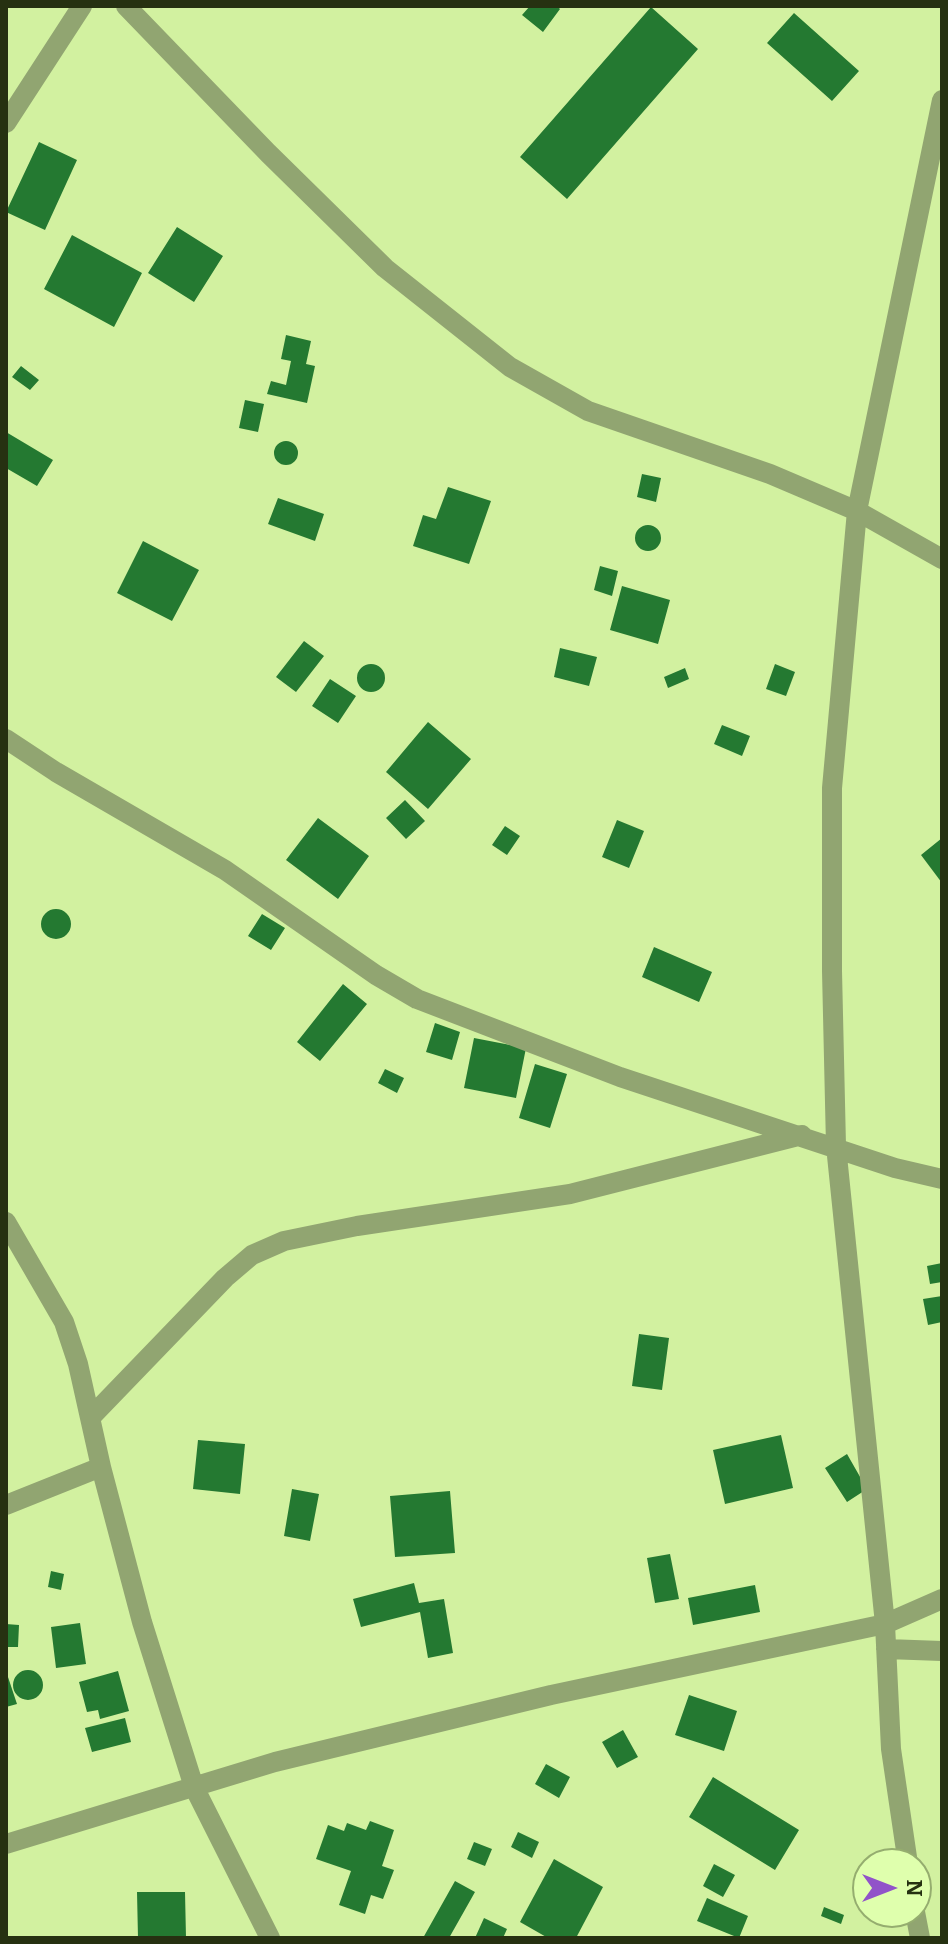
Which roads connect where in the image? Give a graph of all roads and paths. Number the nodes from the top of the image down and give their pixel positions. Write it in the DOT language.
graph roads {
  1 [pos="82,6"];
  2 [pos="126,6"];
  3 [pos="942,100"];
  4 [pos="6,123"];
  5 [pos="857,511"];
  6 [pos="942,559"];
  7 [pos="6,739"];
  8 [pos="802,1135"];
  9 [pos="836,1146"];
  10 [pos="942,1179"];
  11 [pos="6,1222"];
  12 [pos="90,1418"];
  13 [pos="101,1467"];
  14 [pos="6,1505"];
  15 [pos="942,1599"];
  16 [pos="885,1624"];
  17 [pos="886,1649"];
  18 [pos="942,1651"];
  19 [pos="194,1787"];
  20 [pos="6,1844"];
  21 [pos="906,1848"];
  22 [pos="270,1938"];
  1 -- 4 [label="street"];
  2 -- 5 [label="street"];
  3 -- 5 [label="street"];
  5 -- 6 [label="street"];
  5 -- 9 [label="street"];
  7 -- 8 [label="street"];
  8 -- 9 [label="street"];
  8 -- 12 [label="street"];
  9 -- 10 [label="street"];
  9 -- 16 [label="street"];
  11 -- 12 [label="street"];
  12 -- 13 [label="street"];
  13 -- 14 [label="street"];
  13 -- 19 [label="street"];
  15 -- 16 [label="street"];
  16 -- 17 [label="street"];
  16 -- 19 [label="street"];
  17 -- 18 [label="street"];
  17 -- 21 [label="street"];
  19 -- 20 [label="street"];
  19 -- 22 [label="street"];
}
